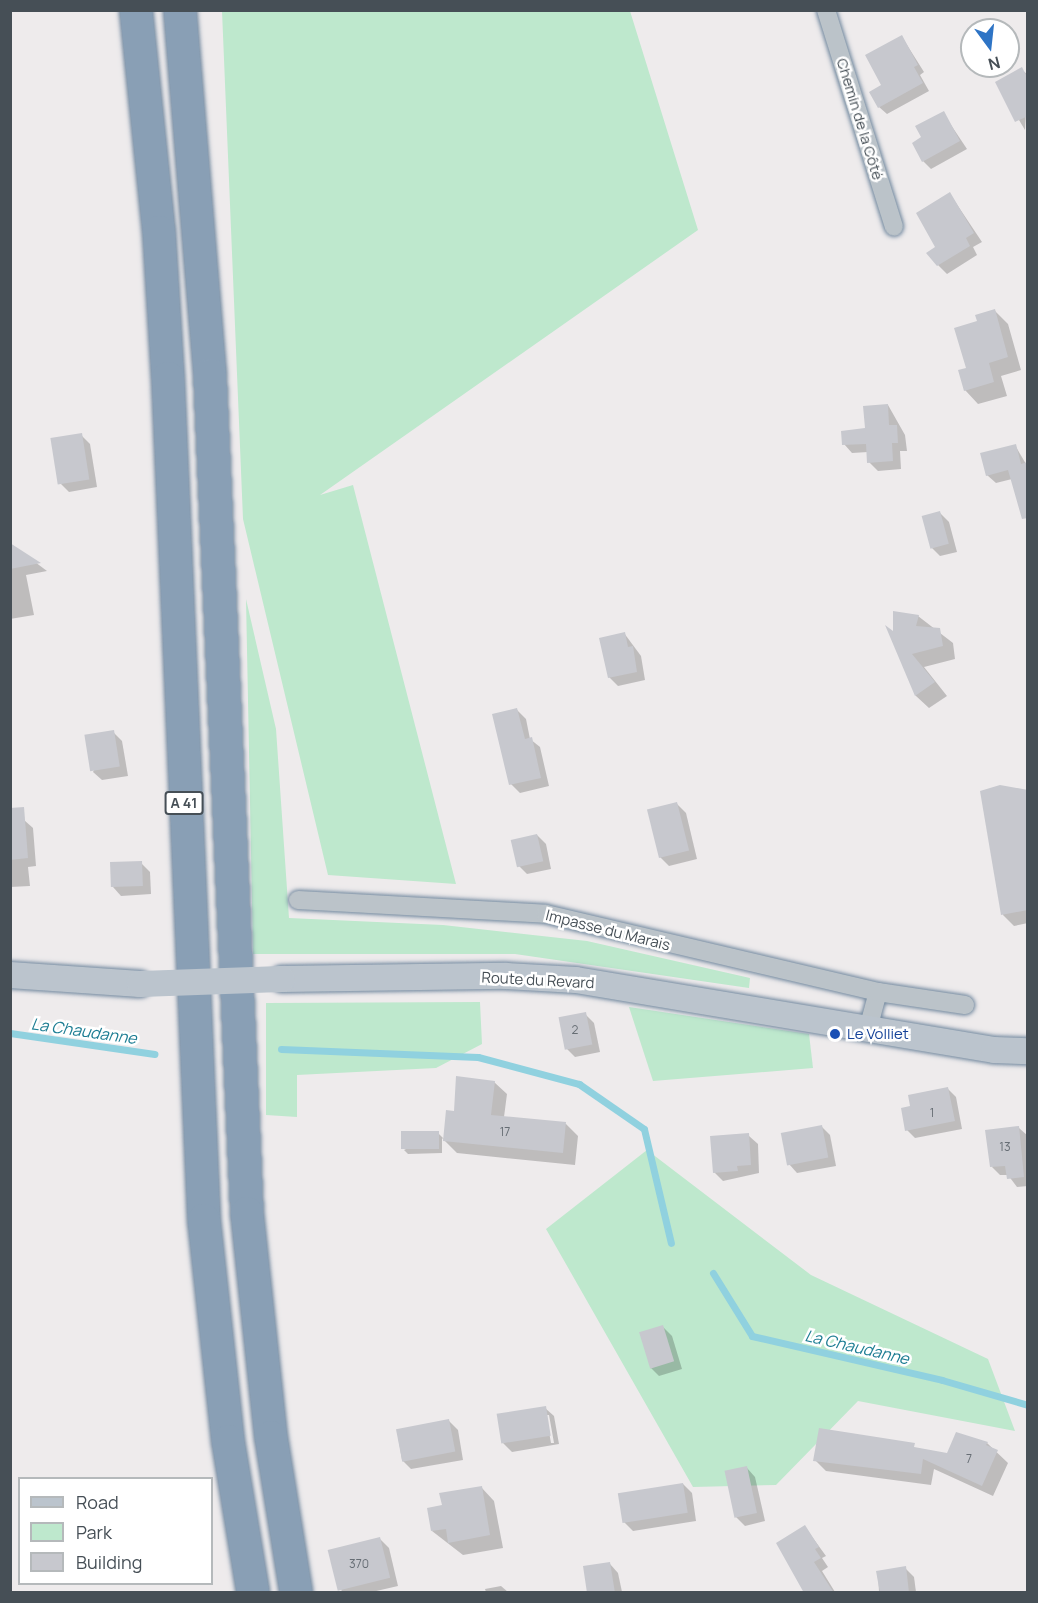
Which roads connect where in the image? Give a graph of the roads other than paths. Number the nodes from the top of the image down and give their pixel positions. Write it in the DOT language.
graph roads {
  1 [pos="136,10"];
  2 [pos="180,10"];
  3 [pos="826,10"];
  4 [pos="894,227"];
  5 [pos="298,900"];
  6 [pos="10,975"];
  7 [pos="140,984"];
  8 [pos="10,991"];
  9 [pos="878,992"];
  10 [pos="965,1005"];
  11 [pos="868,1029"];
  12 [pos="1028,1036"];
  13 [pos="930,1040"];
  14 [pos="1028,1050"];
  15 [pos="253,1593"];
  16 [pos="296,1593"];
  1 -- 15 [label="highway, A 41"];
  2 -- 16 [label="highway"];
  3 -- 4 [label="street, Chemin de la Côté"];
  5 -- 9 [label="street, Impasse du Marais"];
  6 -- 7 [label="main road, Route du Revard"];
  7 -- 8 [label="main road, Route du Revard"];
  7 -- 11 [label="main road, Route du Revard, bridge"];
  9 -- 10 [label="street, Impasse du Marais"];
  9 -- 11 [label="street"];
  11 -- 13 [label="main road, Route du Revard"];
  12 -- 13 [label="main road, Route du Revard"];
  13 -- 14 [label="main road, Route du Revard"];
}
